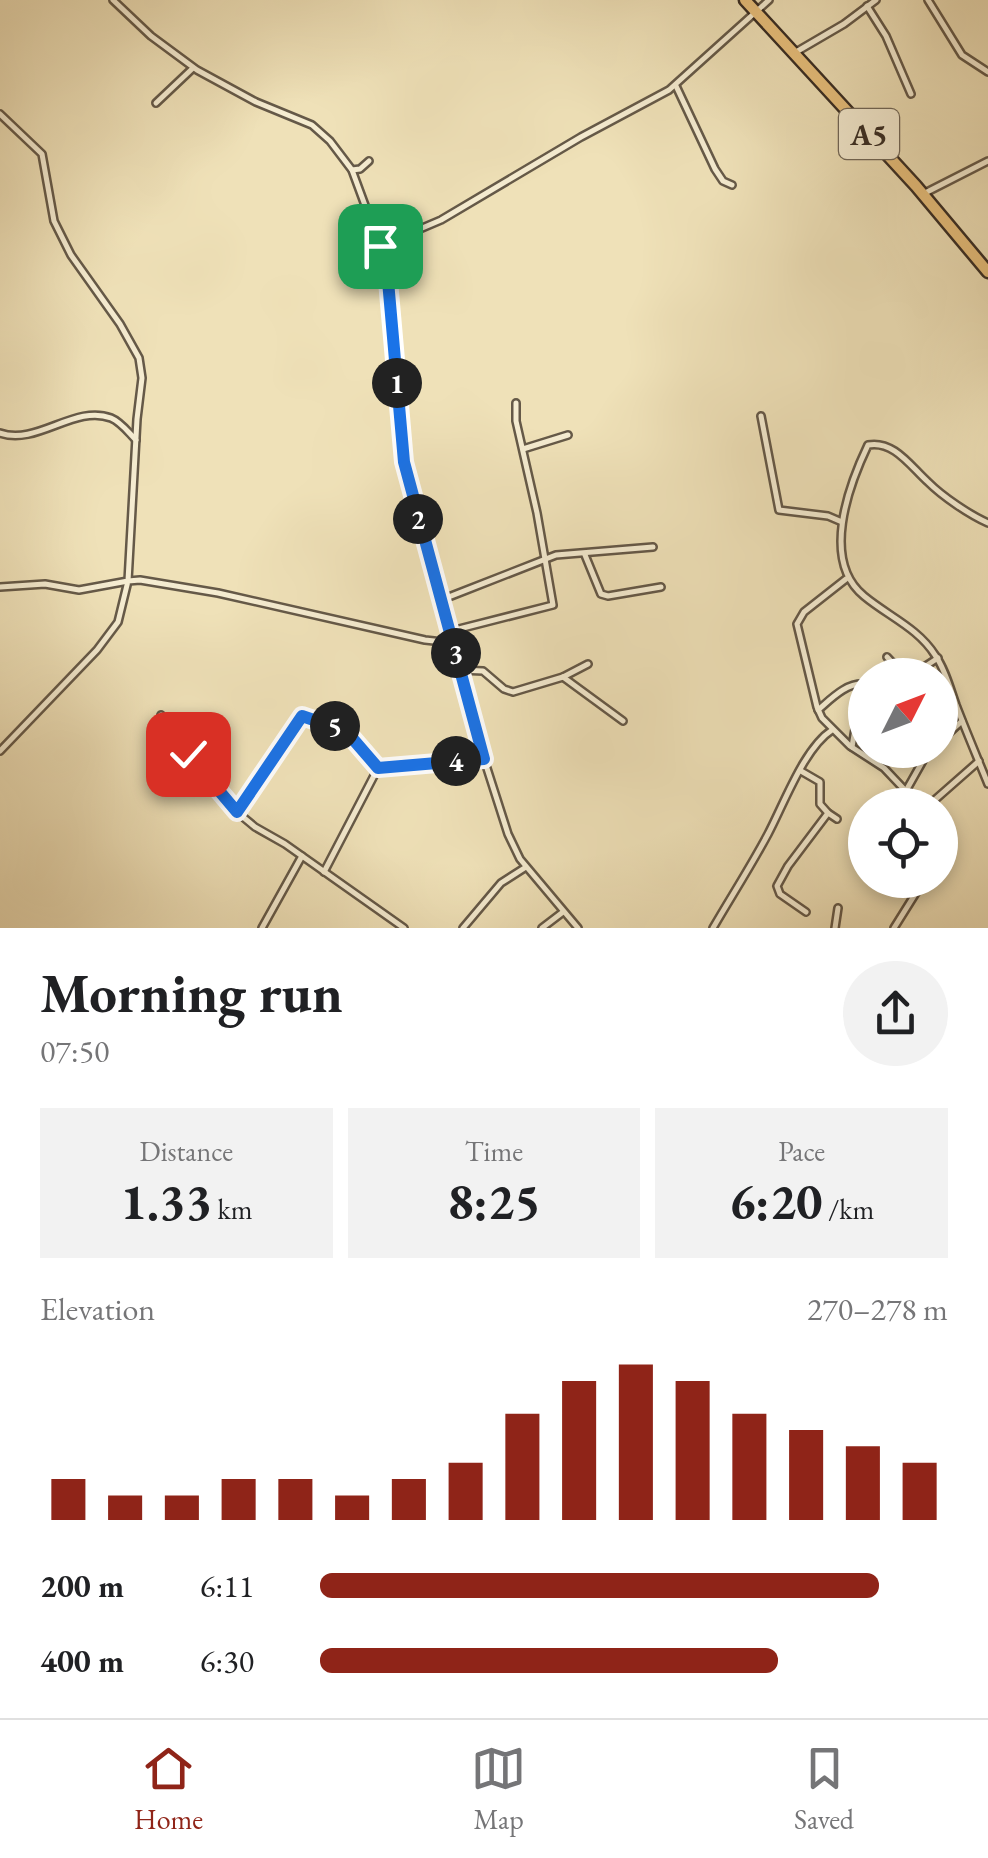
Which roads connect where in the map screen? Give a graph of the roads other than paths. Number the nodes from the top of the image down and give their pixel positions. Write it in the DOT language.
graph roads {
  1 [pos="113,0"];
  2 [pos="745,0"];
  3 [pos="769,0"];
  4 [pos="876,0"];
  5 [pos="928,0"];
  6 [pos="867,6"];
  7 [pos="757,13"];
  8 [pos="796,52"];
  9 [pos="193,68"];
  10 [pos="988,72"];
  11 [pos="676,86"];
  12 [pos="912,94"];
  13 [pos="156,103"];
  14 [pos="0,114"];
  15 [pos="988,161"];
  16 [pos="368,162"];
  17 [pos="352,170"];
  18 [pos="732,185"];
  19 [pos="922,194"];
  20 [pos="380,246"];
  21 [pos="988,272"];
  22 [pos="516,402"];
  23 [pos="761,416"];
  24 [pos="0,433"];
  25 [pos="568,435"];
  26 [pos="136,440"];
  27 [pos="523,449"];
  28 [pos="842,522"];
  29 [pos="988,523"];
  30 [pos="653,547"];
  31 [pos="585,555"];
  32 [pos="544,559"];
  33 [pos="847,579"];
  34 [pos="128,581"];
  35 [pos="0,587"];
  36 [pos="661,587"];
  37 [pos="441,600"];
  38 [pos="450,632"];
  39 [pos="453,643"];
  40 [pos="938,658"];
  41 [pos="588,664"];
  42 [pos="460,670"];
  43 [pos="562,677"];
  44 [pos="848,687"];
  45 [pos="818,710"];
  46 [pos="958,710"];
  47 [pos="161,715"];
  48 [pos="622,721"];
  49 [pos="962,721"];
  50 [pos="958,725"];
  51 [pos="832,730"];
  52 [pos="848,744"];
  53 [pos="0,750"];
  54 [pos="484,759"];
  55 [pos="978,761"];
  56 [pos="378,768"];
  57 [pos="884,768"];
  58 [pos="801,770"];
  59 [pos="988,784"];
  60 [pos="906,788"];
  61 [pos="948,788"];
  62 [pos="237,812"];
  63 [pos="828,814"];
  64 [pos="837,819"];
  65 [pos="302,856"];
  66 [pos="526,867"];
  67 [pos="324,872"];
  68 [pos="913,898"];
  69 [pos="838,908"];
  70 [pos="564,912"];
  71 [pos="806,912"];
  72 [pos="402,927"];
  73 [pos="262,928"];
  74 [pos="464,928"];
  75 [pos="542,928"];
  76 [pos="578,928"];
  77 [pos="713,928"];
  78 [pos="836,928"];
  79 [pos="894,928"];
  1 -- 9 [label="street"];
  2 -- 7 [label="main road, A5"];
  3 -- 7 [label="street"];
  4 -- 6 [label="street"];
  5 -- 10 [label="street"];
  6 -- 8 [label="street"];
  6 -- 12 [label="street"];
  7 -- 8 [label="main road, A5"];
  7 -- 11 [label="street"];
  8 -- 19 [label="main road, A5"];
  9 -- 13 [label="street"];
  9 -- 17 [label="street"];
  11 -- 18 [label="street"];
  11 -- 20 [label="street"];
  14 -- 26 [label="street"];
  15 -- 19 [label="street"];
  16 -- 17 [label="street"];
  17 -- 20 [label="street"];
  19 -- 21 [label="main road, A5"];
  20 -- 37 [label="street"];
  22 -- 27 [label="street"];
  23 -- 28 [label="street"];
  24 -- 26 [label="street"];
  25 -- 27 [label="street"];
  26 -- 34 [label="street"];
  27 -- 32 [label="street"];
  28 -- 29 [label="street"];
  28 -- 33 [label="street"];
  30 -- 31 [label="street"];
  31 -- 32 [label="street"];
  31 -- 36 [label="street"];
  32 -- 37 [label="street"];
  32 -- 38 [label="street"];
  33 -- 40 [label="street"];
  33 -- 45 [label="street"];
  34 -- 35 [label="street"];
  34 -- 39 [label="street"];
  34 -- 53 [label="street"];
  37 -- 38 [label="street"];
  38 -- 39 [label="street"];
  39 -- 42 [label="street"];
  41 -- 43 [label="street"];
  42 -- 43 [label="street"];
  42 -- 54 [label="street"];
  43 -- 48 [label="street"];
  44 -- 45 [label="street"];
  45 -- 51 [label="street"];
  46 -- 49 [label="street"];
  47 -- 62 [label="street"];
  49 -- 50 [label="street"];
  49 -- 55 [label="street"];
  51 -- 52 [label="street"];
  51 -- 58 [label="street"];
  54 -- 56 [label="street"];
  54 -- 66 [label="street"];
  55 -- 59 [label="street"];
  55 -- 61 [label="street"];
  56 -- 62 [label="street"];
  56 -- 67 [label="street"];
  57 -- 60 [label="street"];
  58 -- 63 [label="street"];
  58 -- 77 [label="street"];
  62 -- 65 [label="street"];
  63 -- 64 [label="street"];
  63 -- 71 [label="street"];
  65 -- 67 [label="street"];
  65 -- 73 [label="street"];
  66 -- 70 [label="street"];
  66 -- 74 [label="street"];
  67 -- 72 [label="street"];
  68 -- 79 [label="street"];
  69 -- 78 [label="street"];
  70 -- 75 [label="street"];
  70 -- 76 [label="street"];
}
